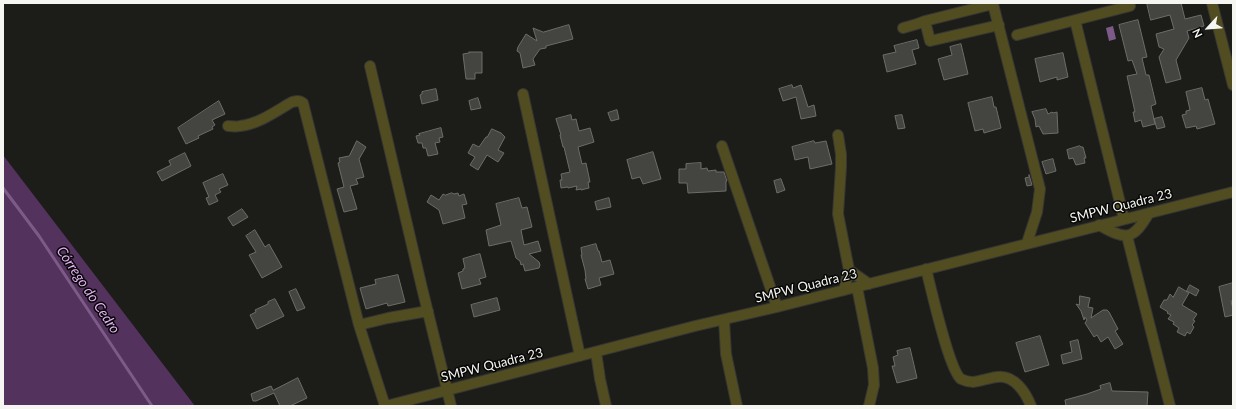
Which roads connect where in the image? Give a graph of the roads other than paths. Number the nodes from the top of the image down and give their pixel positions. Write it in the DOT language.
graph roads {
  1 [pos="1212,3"];
  2 [pos="1130,6"];
  3 [pos="925,20"];
  4 [pos="1075,20"];
  5 [pos="998,25"];
  6 [pos="903,28"];
  7 [pos="1017,35"];
  8 [pos="370,66"];
  9 [pos="1233,85"];
  10 [pos="523,94"];
  11 [pos="228,126"];
  12 [pos="838,135"];
  13 [pos="722,146"];
  14 [pos="1233,192"];
  15 [pos="1150,212"];
  16 [pos="1124,219"];
  17 [pos="1099,225"];
  18 [pos="1127,236"];
  19 [pos="1027,243"];
  20 [pos="926,269"];
  21 [pos="849,270"];
  22 [pos="868,284"];
  23 [pos="857,287"];
  24 [pos="844,290"];
  25 [pos="777,307"];
  26 [pos="428,311"];
  27 [pos="724,320"];
  28 [pos="359,325"];
  29 [pos="596,352"];
  30 [pos="580,356"];
  31 [pos="448,390"];
  32 [pos="386,406"];
  33 [pos="451,406"];
  34 [pos="606,406"];
  35 [pos="737,406"];
  36 [pos="869,406"];
  37 [pos="1032,406"];
  38 [pos="1170,406"];
  1 -- 9 [label="street"];
  2 -- 4 [label="street"];
  3 -- 5 [label="street"];
  3 -- 5 [label="street"];
  3 -- 6 [label="street"];
  4 -- 7 [label="street"];
  4 -- 16 [label="street"];
  5 -- 19 [label="street"];
  8 -- 26 [label="street"];
  10 -- 30 [label="street"];
  11 -- 28 [label="street"];
  12 -- 21 [label="street"];
  13 -- 25 [label="street"];
  14 -- 15 [label="street, SMPW Quadra 23"];
  15 -- 16 [label="street, SMPW Quadra 23"];
  15 -- 18 [label="street"];
  16 -- 17 [label="street, SMPW Quadra 23"];
  17 -- 18 [label="street"];
  17 -- 19 [label="street, SMPW Quadra 23"];
  18 -- 38 [label="street"];
  19 -- 20 [label="street, SMPW Quadra 23"];
  20 -- 22 [label="street, SMPW Quadra 23"];
  20 -- 37 [label="street"];
  21 -- 22 [label="street"];
  21 -- 24 [label="street"];
  22 -- 23 [label="street, SMPW Quadra 23"];
  23 -- 24 [label="street, SMPW Quadra 23"];
  23 -- 36 [label="street"];
  24 -- 25 [label="street, SMPW Quadra 23"];
  25 -- 27 [label="street, SMPW Quadra 23"];
  26 -- 28 [label="street"];
  26 -- 31 [label="street"];
  27 -- 29 [label="street, SMPW Quadra 23"];
  27 -- 35 [label="street"];
  28 -- 32 [label="street"];
  29 -- 30 [label="street, SMPW Quadra 23"];
  29 -- 34 [label="street"];
  30 -- 31 [label="street, SMPW Quadra 23"];
  31 -- 32 [label="street, SMPW Quadra 23"];
  31 -- 33 [label="street"];
}
